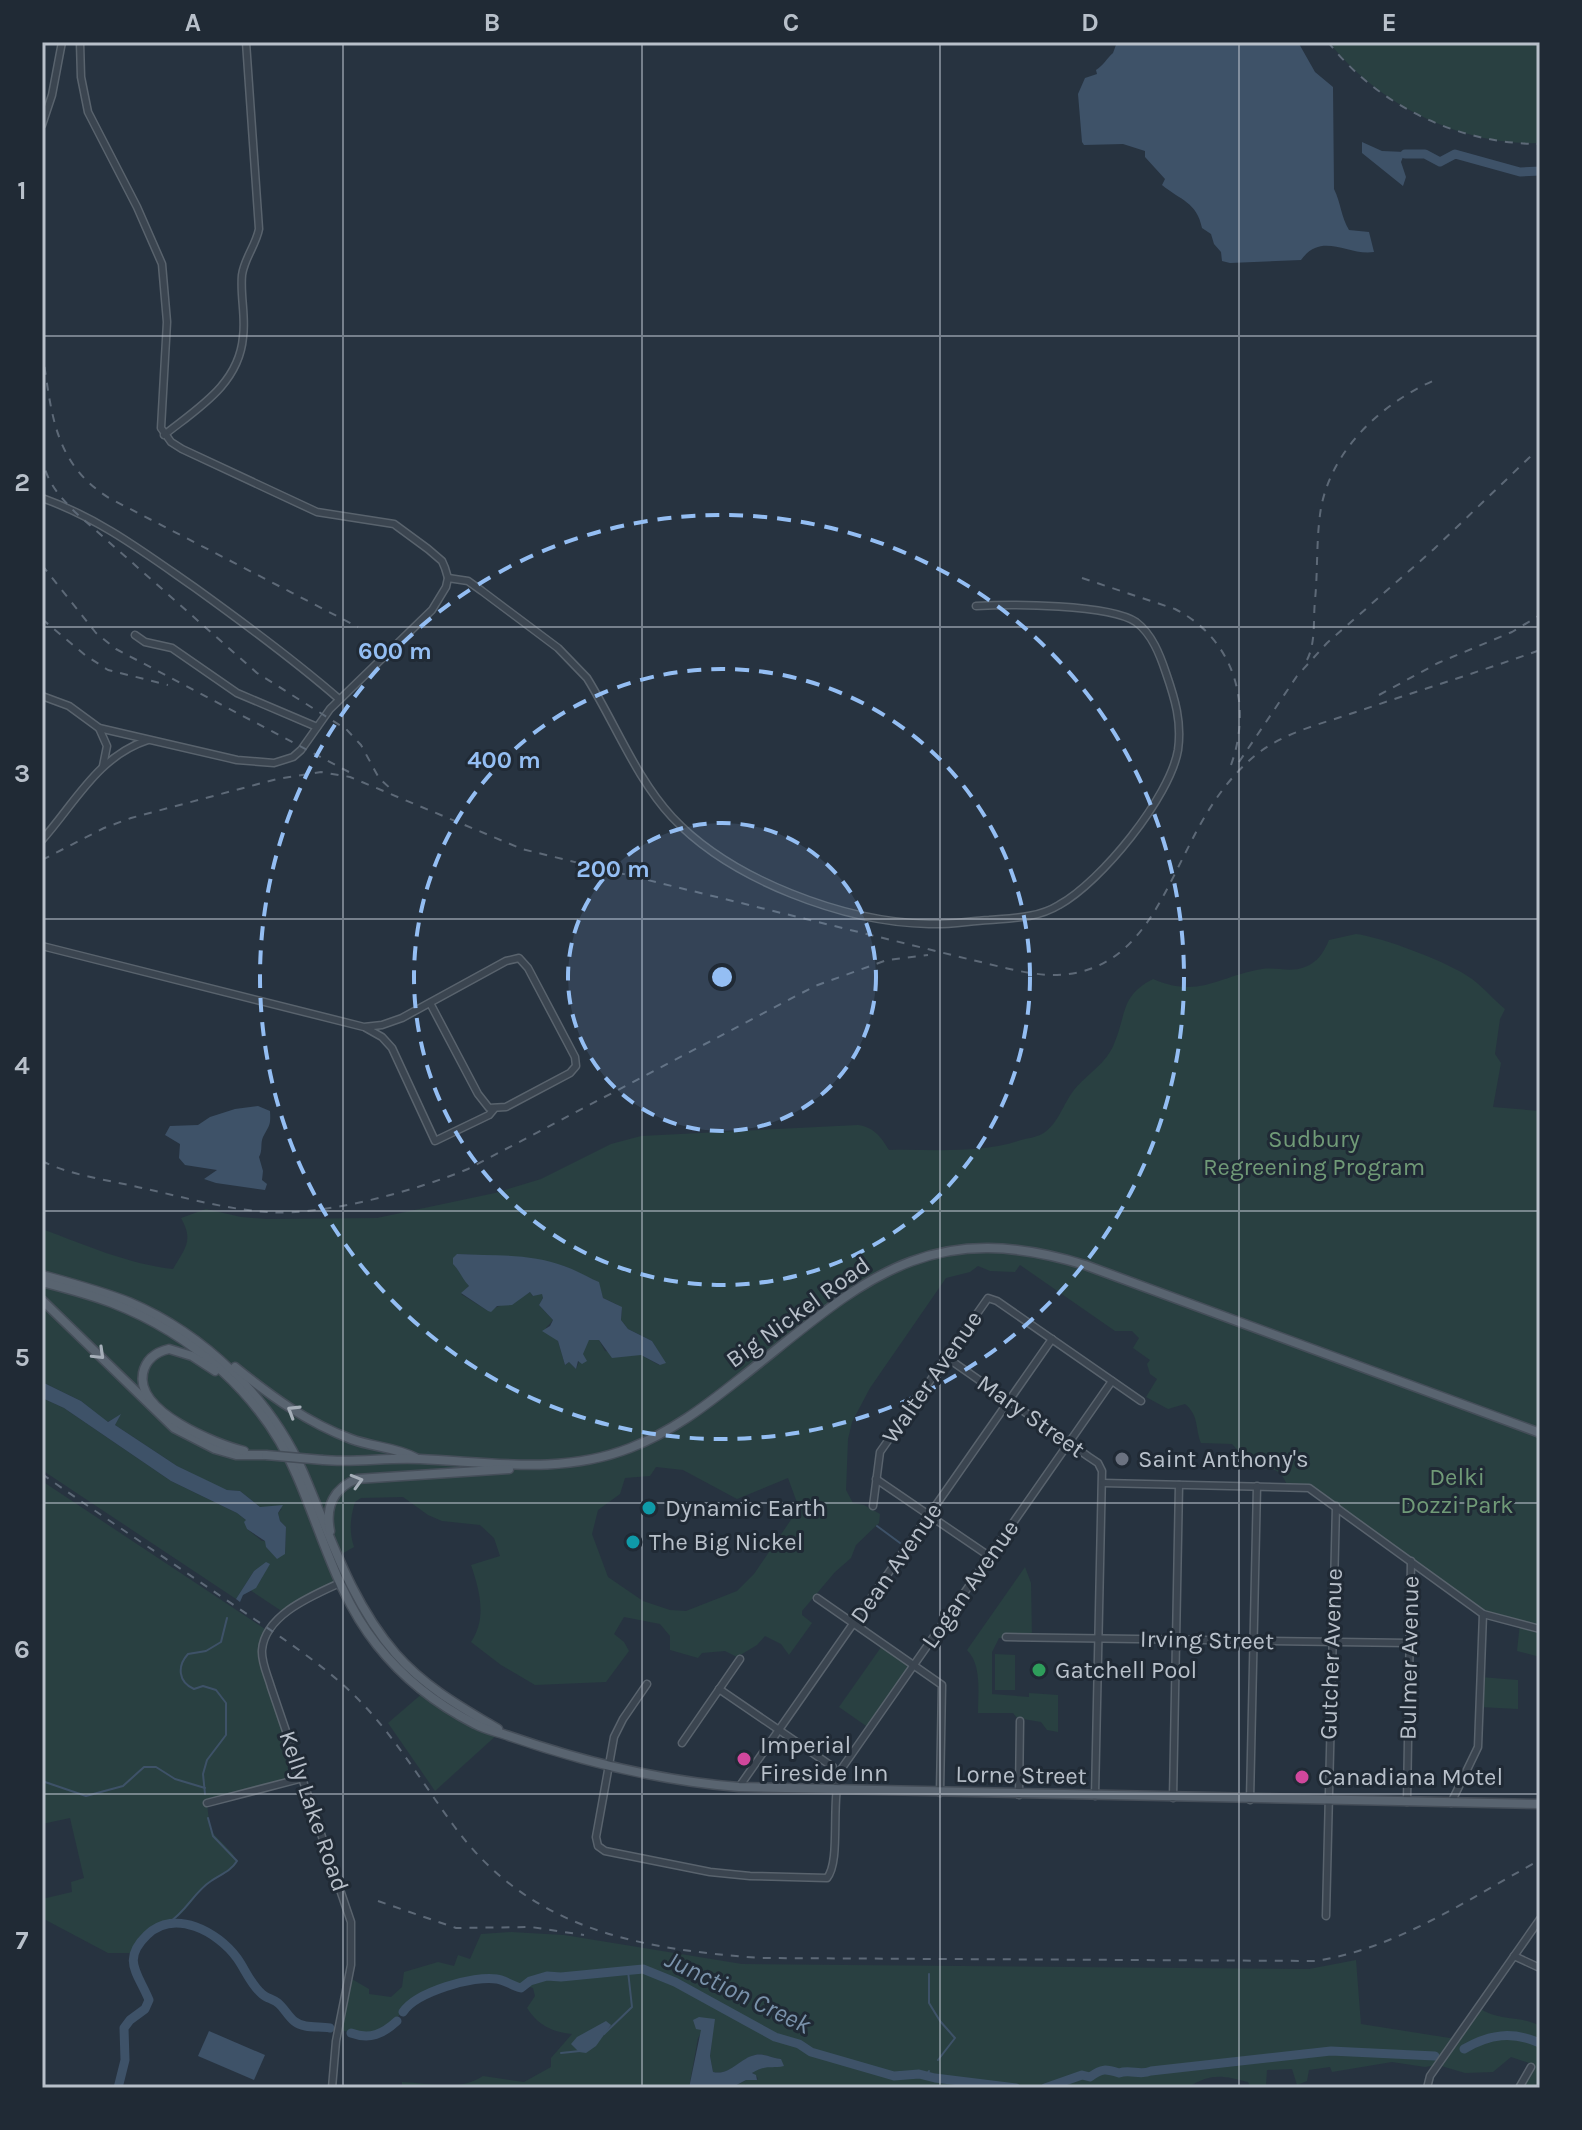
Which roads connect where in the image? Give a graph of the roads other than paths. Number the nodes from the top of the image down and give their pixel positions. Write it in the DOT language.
graph roads {
  1 [pos="62,42"];
  2 [pos="80,42"];
  3 [pos="246,42"];
  4 [pos="42,125"];
  5 [pos="164,435"];
  6 [pos="42,498"];
  7 [pos="448,578"];
  8 [pos="976,606"];
  9 [pos="135,635"];
  10 [pos="42,696"];
  11 [pos="339,699"];
  12 [pos="317,727"];
  13 [pos="99,728"];
  14 [pos="148,740"];
  15 [pos="103,766"];
  16 [pos="42,840"];
  17 [pos="42,946"];
  18 [pos="430,1003"];
  19 [pos="364,1027"];
  20 [pos="494,1109"];
  21 [pos="42,1275"];
  22 [pos="42,1282"];
  23 [pos="42,1300"];
  24 [pos="1052,1339"];
  25 [pos="213,1355"];
  26 [pos="946,1357"];
  27 [pos="232,1381"];
  28 [pos="1112,1381"];
  29 [pos="1009,1401"];
  30 [pos="1141,1401"];
  31 [pos="1540,1433"];
  32 [pos="1069,1443"];
  33 [pos="261,1454"];
  34 [pos="417,1458"];
  35 [pos="519,1466"];
  36 [pos="876,1479"];
  37 [pos="1103,1483"];
  38 [pos="1179,1485"];
  39 [pos="1257,1486"];
  40 [pos="873,1506"];
  41 [pos="1336,1506"];
  42 [pos="930,1515"];
  43 [pos="332,1543"];
  44 [pos="989,1556"];
  45 [pos="1411,1561"];
  46 [pos="343,1582"];
  47 [pos="817,1598"];
  48 [pos="1483,1614"];
  49 [pos="854,1623"];
  50 [pos="1540,1629"];
  51 [pos="1006,1637"];
  52 [pos="1099,1637"];
  53 [pos="1177,1639"];
  54 [pos="1254,1641"];
  55 [pos="1331,1642"];
  56 [pos="1408,1643"];
  57 [pos="740,1659"];
  58 [pos="914,1664"];
  59 [pos="647,1684"];
  60 [pos="719,1689"];
  61 [pos="1020,1721"];
  62 [pos="779,1730"];
  63 [pos="682,1743"];
  64 [pos="609,1766"];
  65 [pos="833,1767"];
  66 [pos="303,1778"];
  67 [pos="739,1787"];
  68 [pos="836,1790"];
  69 [pos="940,1793"];
  70 [pos="1019,1795"];
  71 [pos="1095,1796"];
  72 [pos="1173,1798"];
  73 [pos="1250,1800"];
  74 [pos="1329,1802"];
  75 [pos="1407,1802"];
  76 [pos="207,1803"];
  77 [pos="1451,1803"];
  78 [pos="1540,1804"];
  79 [pos="1326,1916"];
  80 [pos="1540,1919"];
  81 [pos="1514,1956"];
  82 [pos="1540,1968"];
  83 [pos="1531,2067"];
  84 [pos="332,2088"];
  85 [pos="1427,2088"];
  86 [pos="1519,2088"];
  1 -- 4 [label="street"];
  2 -- 5 [label="street"];
  3 -- 5 [label="street"];
  5 -- 7 [label="street"];
  6 -- 11 [label="street"];
  7 -- 8 [label="street"];
  7 -- 11 [label="street"];
  9 -- 12 [label="street"];
  10 -- 13 [label="street"];
  11 -- 12 [label="street"];
  12 -- 14 [label="street"];
  13 -- 14 [label="street"];
  13 -- 15 [label="street"];
  14 -- 15 [label="street"];
  15 -- 16 [label="street"];
  17 -- 19 [label="street"];
  18 -- 19 [label="street"];
  18 -- 20 [label="street"];
  18 -- 20 [label="street"];
  19 -- 20 [label="street"];
  21 -- 25 [label="main road"];
  22 -- 27 [label="main road"];
  23 -- 33 [label="main road, one-way"];
  24 -- 26 [label="street, Walter Avenue"];
  24 -- 28 [label="street"];
  24 -- 29 [label="street, Dean Avenue"];
  34 -- 25 [label="main road, one-way"];
  25 -- 43 [label="main road"];
  26 -- 29 [label="street, Mary Street"];
  26 -- 36 [label="street, Walter Avenue"];
  27 -- 33 [label="main road"];
  27 -- 46 [label="main road"];
  28 -- 30 [label="street"];
  28 -- 32 [label="street, Logan Avenue"];
  29 -- 32 [label="street, Mary Street"];
  29 -- 42 [label="street, Dean Avenue"];
  31 -- 35 [label="main road, Big Nickel Road"];
  32 -- 37 [label="street, Mary Street"];
  32 -- 44 [label="street, Logan Avenue"];
  33 -- 34 [label="main road, Big Nickel Road, bridge"];
  34 -- 35 [label="main road, Big Nickel Road"];
  43 -- 35 [label="main road, one-way"];
  36 -- 40 [label="street, Walter Avenue"];
  36 -- 42 [label="street"];
  37 -- 38 [label="street, Mary Street"];
  37 -- 52 [label="street"];
  38 -- 39 [label="street, Mary Street"];
  38 -- 53 [label="street"];
  39 -- 41 [label="street, Mary Street"];
  39 -- 54 [label="street"];
  41 -- 45 [label="street, Mary Street"];
  41 -- 55 [label="street, Gutcher Avenue"];
  42 -- 44 [label="street"];
  42 -- 49 [label="street, Dean Avenue"];
  43 -- 46 [label="main road"];
  44 -- 58 [label="street, Logan Avenue"];
  45 -- 48 [label="street, Mary Street"];
  45 -- 56 [label="street, Bulmer Avenue"];
  46 -- 64 [label="main road, Lorne Street"];
  46 -- 66 [label="street, Kelly Lake Road"];
  47 -- 49 [label="street"];
  48 -- 50 [label="street, Mary Street"];
  48 -- 77 [label="street"];
  49 -- 58 [label="street"];
  49 -- 62 [label="street, Dean Avenue"];
  51 -- 52 [label="street, Irving Street"];
  52 -- 53 [label="street, Irving Street"];
  52 -- 71 [label="street"];
  53 -- 54 [label="street, Irving Street"];
  53 -- 72 [label="street"];
  54 -- 55 [label="street, Irving Street"];
  54 -- 73 [label="street"];
  55 -- 56 [label="street, Irving Street"];
  55 -- 74 [label="street, Gutcher Avenue"];
  56 -- 75 [label="street, Bulmer Avenue"];
  57 -- 60 [label="street"];
  58 -- 68 [label="street, Logan Avenue"];
  58 -- 69 [label="street"];
  59 -- 64 [label="street"];
  60 -- 62 [label="street"];
  60 -- 63 [label="street"];
  61 -- 70 [label="street"];
  62 -- 65 [label="street"];
  62 -- 67 [label="street, Dean Avenue"];
  64 -- 67 [label="main road, Lorne Street"];
  64 -- 68 [label="street"];
  66 -- 76 [label="street"];
  66 -- 84 [label="street, Kelly Lake Road"];
  67 -- 68 [label="main road, Lorne Street"];
  68 -- 69 [label="main road, Lorne Street"];
  69 -- 70 [label="main road, Lorne Street"];
  70 -- 71 [label="main road, Lorne Street"];
  71 -- 72 [label="main road, Lorne Street"];
  72 -- 73 [label="main road, Lorne Street"];
  73 -- 74 [label="main road, Lorne Street"];
  74 -- 75 [label="main road, Lorne Street"];
  74 -- 79 [label="street, Gutcher Avenue"];
  75 -- 77 [label="main road, Lorne Street"];
  77 -- 78 [label="main road, Lorne Street"];
  80 -- 81 [label="street"];
  81 -- 82 [label="street"];
  81 -- 85 [label="street"];
  83 -- 86 [label="street"];
}
